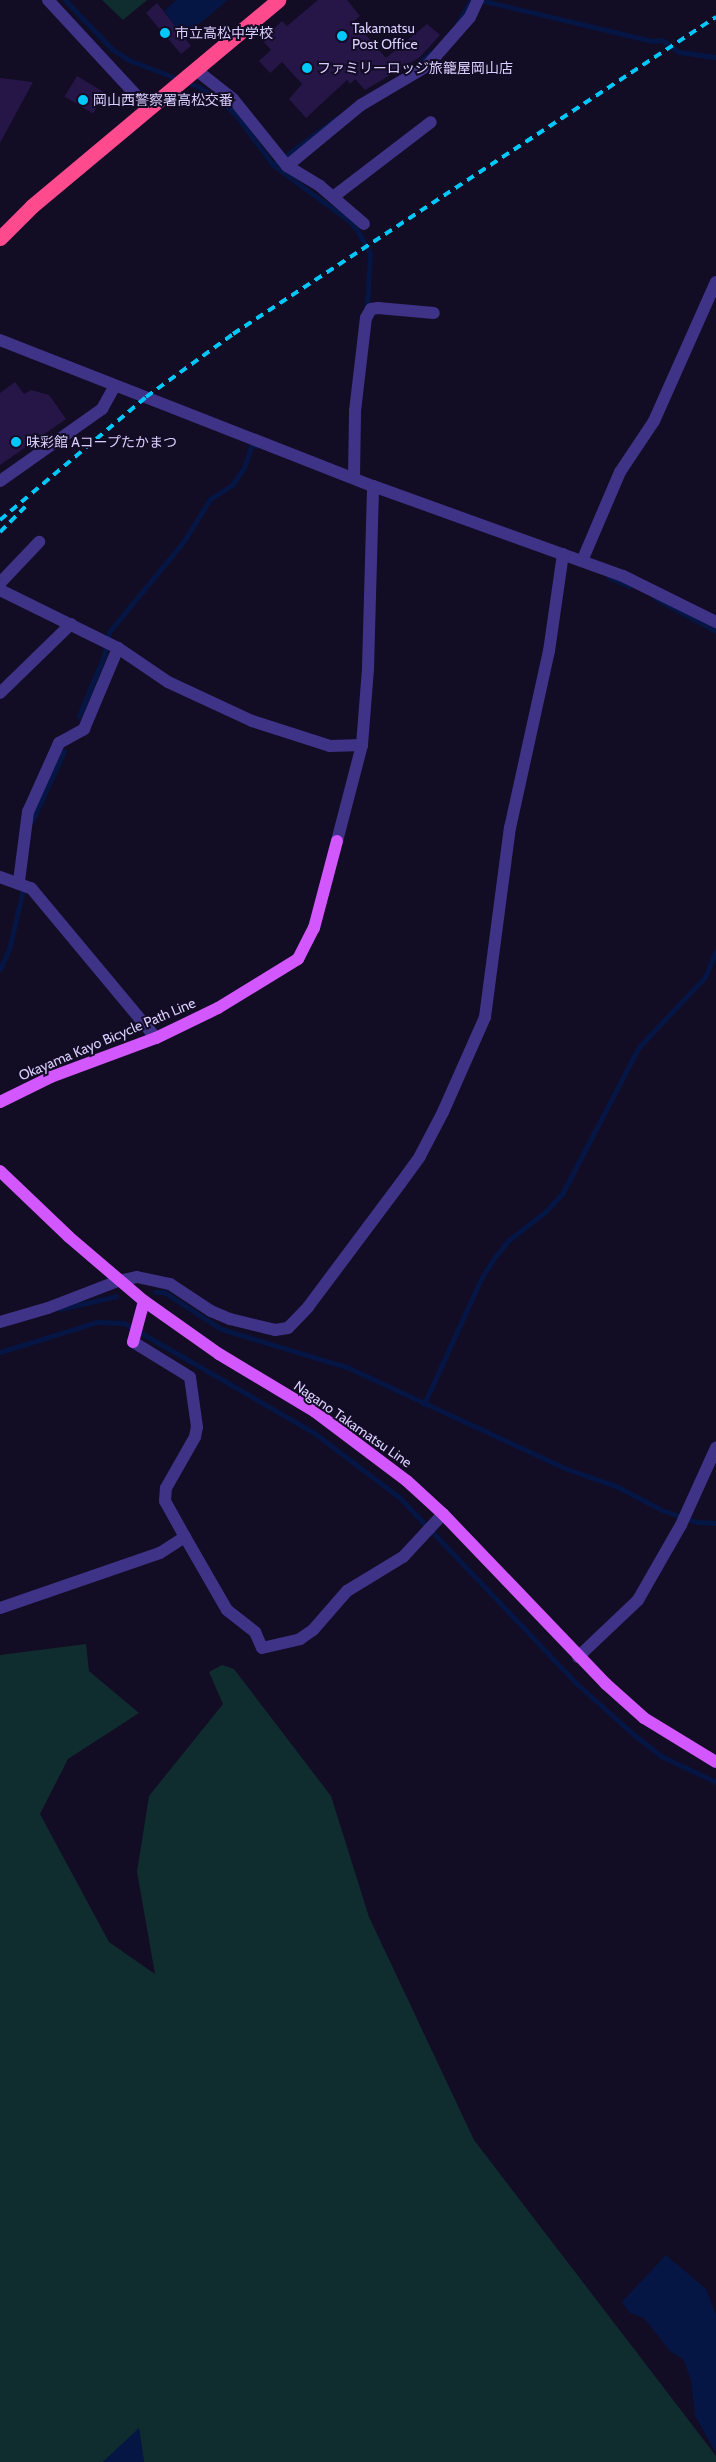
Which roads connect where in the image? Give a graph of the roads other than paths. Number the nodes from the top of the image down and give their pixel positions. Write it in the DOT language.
graph roads {
  1 [pos="48,0"];
  2 [pos="278,0"];
  3 [pos="478,1"];
  4 [pos="186,77"];
  5 [pos="148,108"];
  6 [pos="431,122"];
  7 [pos="282,161"];
  8 [pos="334,197"];
  9 [pos="364,224"];
  10 [pos="0,238"];
  11 [pos="716,282"];
  12 [pos="434,313"];
  13 [pos="0,340"];
  14 [pos="114,387"];
  15 [pos="354,478"];
  16 [pos="0,481"];
  17 [pos="373,490"];
  18 [pos="39,542"];
  19 [pos="563,557"];
  20 [pos="582,561"];
  21 [pos="0,583"];
  22 [pos="0,590"];
  23 [pos="716,622"];
  24 [pos="71,624"];
  25 [pos="111,645"];
  26 [pos="0,693"];
  27 [pos="362,745"];
  28 [pos="337,840"];
  29 [pos="0,876"];
  30 [pos="22,883"];
  31 [pos="156,1038"];
  32 [pos="0,1102"];
  33 [pos="0,1171"];
  34 [pos="118,1281"];
  35 [pos="144,1301"];
  36 [pos="0,1322"];
  37 [pos="133,1339"];
  38 [pos="716,1448"];
  39 [pos="440,1517"];
  40 [pos="185,1537"];
  41 [pos="0,1608"];
  42 [pos="578,1657"];
  43 [pos="716,1762"];
  1 -- 5 [label="street"];
  2 -- 4 [label="highway"];
  3 -- 7 [label="street"];
  4 -- 5 [label="highway"];
  4 -- 7 [label="street"];
  5 -- 10 [label="highway"];
  6 -- 8 [label="street"];
  7 -- 8 [label="street"];
  8 -- 9 [label="street"];
  11 -- 20 [label="street"];
  12 -- 15 [label="street"];
  13 -- 14 [label="street"];
  14 -- 15 [label="street"];
  14 -- 16 [label="street"];
  15 -- 17 [label="street"];
  17 -- 19 [label="street"];
  17 -- 27 [label="street"];
  18 -- 21 [label="street"];
  19 -- 20 [label="street"];
  19 -- 34 [label="street"];
  20 -- 23 [label="street"];
  22 -- 24 [label="street"];
  24 -- 25 [label="street"];
  24 -- 26 [label="street"];
  25 -- 27 [label="street"];
  25 -- 30 [label="street"];
  27 -- 28 [label="street"];
  28 -- 31 [label="main road, Okayama Kayo Bicycle Path Line"];
  29 -- 30 [label="street"];
  30 -- 31 [label="street"];
  31 -- 32 [label="main road, Okayama Kayo Bicycle Path Line"];
  33 -- 34 [label="main road, Nagano Takamatsu Line"];
  34 -- 35 [label="main road, Nagano Takamatsu Line"];
  34 -- 36 [label="street"];
  35 -- 37 [label="main road"];
  35 -- 39 [label="main road, Nagano Takamatsu Line"];
  37 -- 40 [label="street"];
  38 -- 42 [label="street"];
  39 -- 40 [label="street"];
  39 -- 42 [label="main road, Nagano Takamatsu Line"];
  40 -- 41 [label="street"];
  42 -- 43 [label="main road, Nagano Takamatsu Line"];
}
